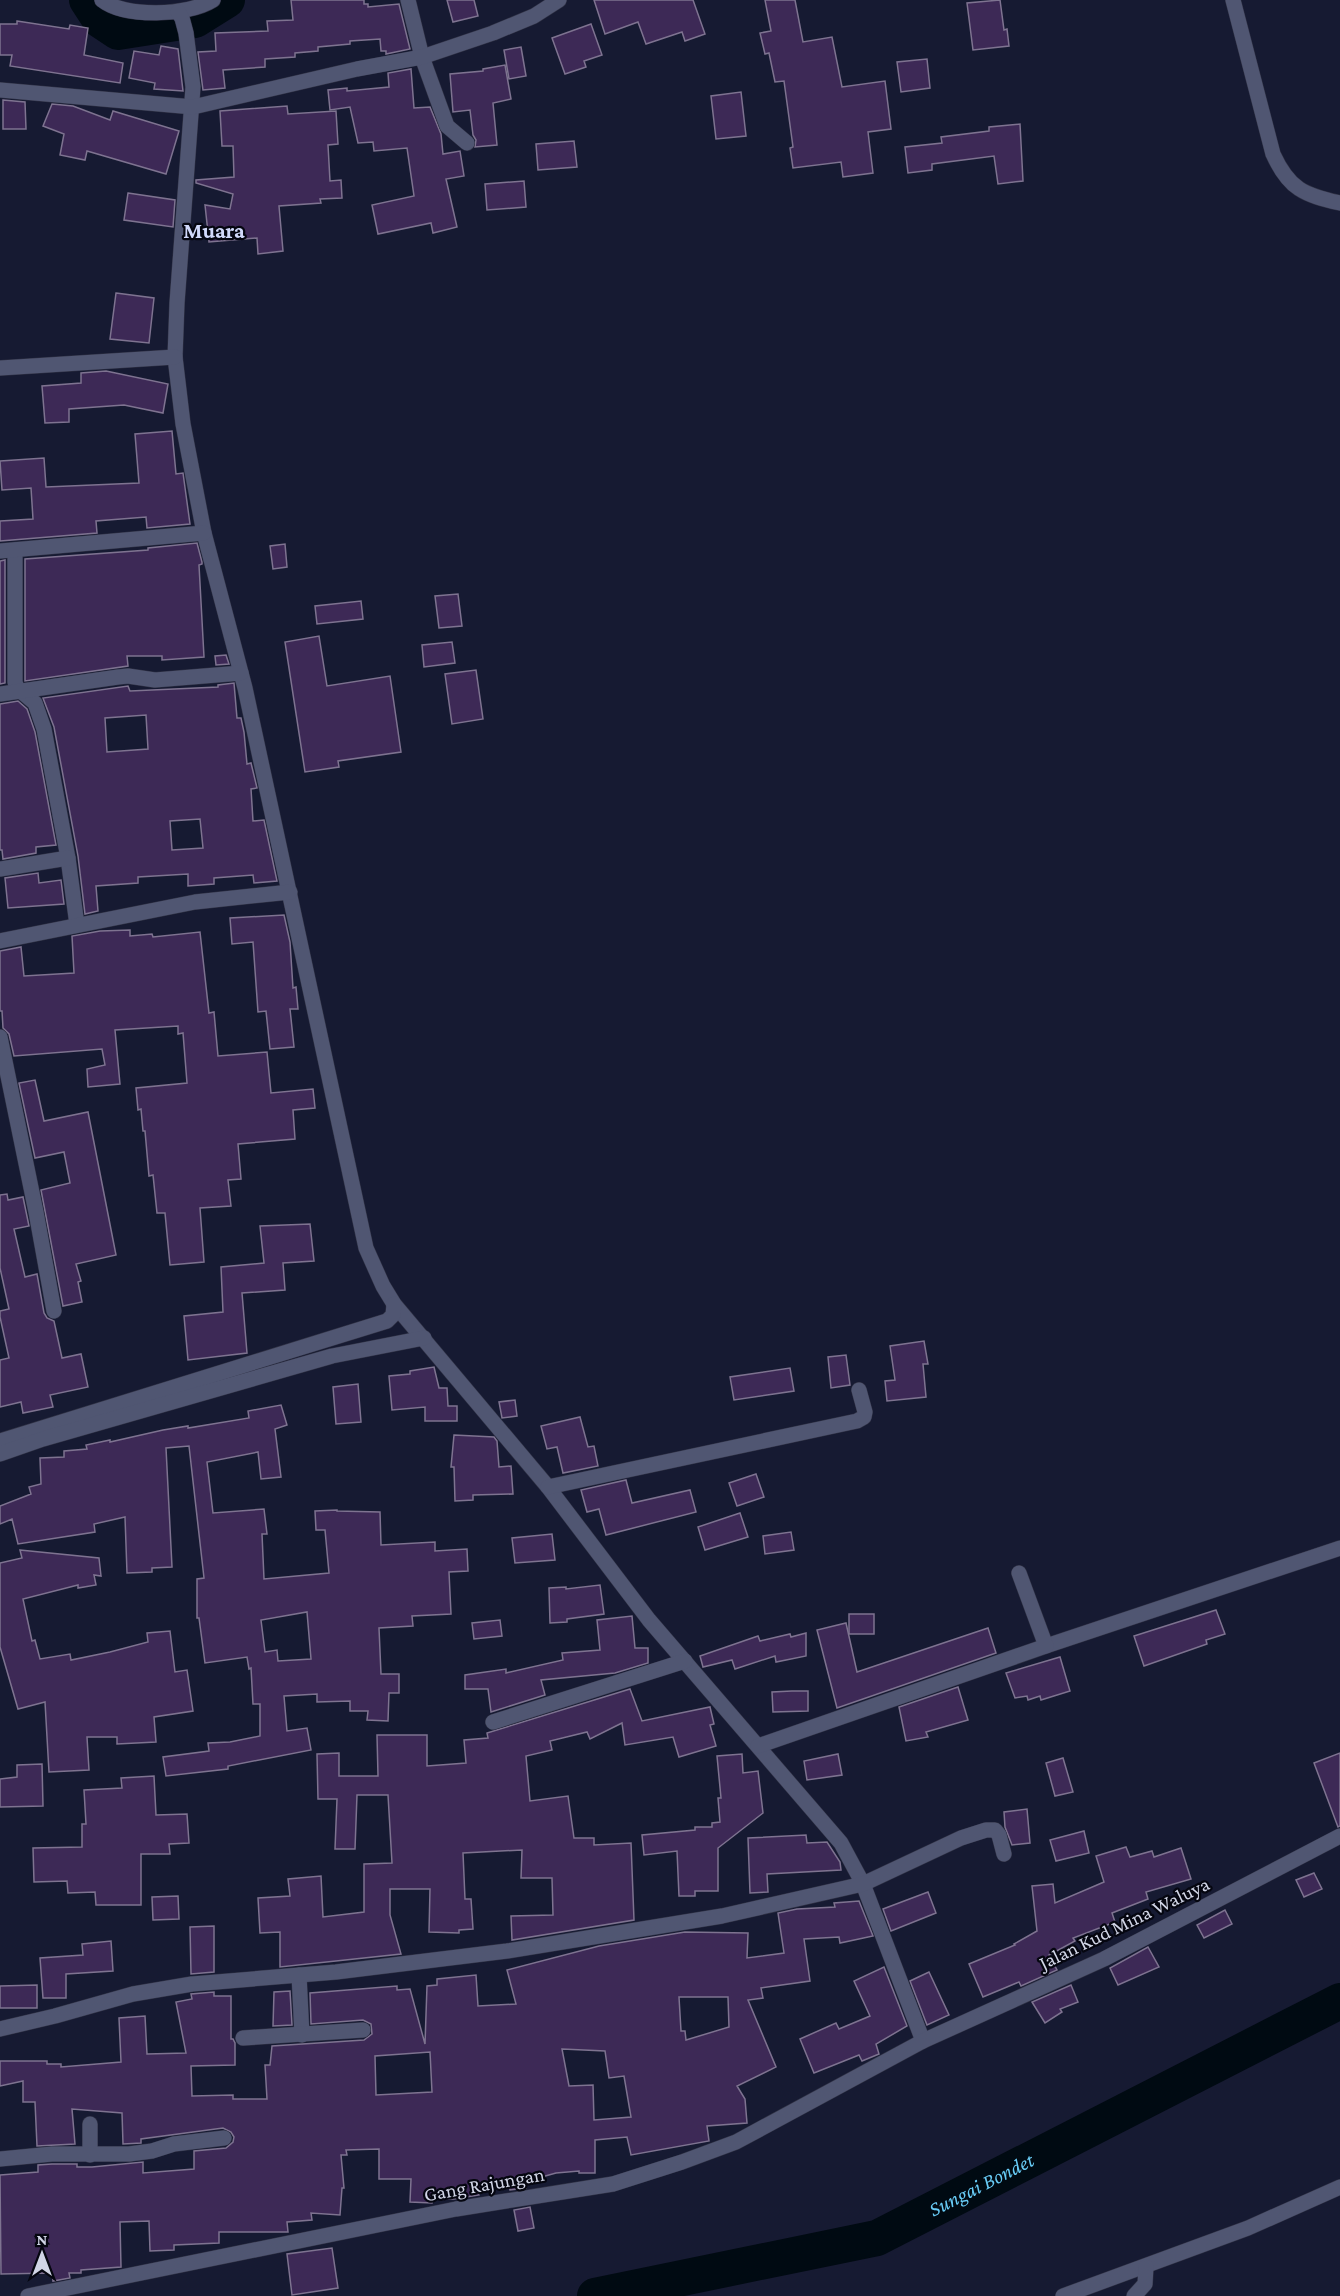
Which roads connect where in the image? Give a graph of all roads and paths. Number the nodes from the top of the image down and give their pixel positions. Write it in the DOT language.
graph roads {
  1 [pos="102,0"];
  2 [pos="213,0"];
  3 [pos="408,0"];
  4 [pos="559,0"];
  5 [pos="1233,0"];
  6 [pos="182,21"];
  7 [pos="422,57"];
  8 [pos="0,90"];
  9 [pos="193,107"];
  10 [pos="467,143"];
  11 [pos="1340,203"];
  12 [pos="175,357"];
  13 [pos="0,368"];
  14 [pos="204,533"];
  15 [pos="8,550"];
  16 [pos="241,673"];
  17 [pos="21,692"];
  18 [pos="0,694"];
  19 [pos="68,858"];
  20 [pos="0,868"];
  21 [pos="290,892"];
  22 [pos="77,925"];
  23 [pos="0,941"];
  24 [pos="0,1037"];
  25 [pos="394,1304"];
  26 [pos="54,1311"];
  27 [pos="421,1335"];
  28 [pos="328,1349"];
  29 [pos="859,1390"];
  30 [pos="0,1441"];
  31 [pos="0,1454"];
  32 [pos="548,1487"];
  33 [pos="1340,1548"];
  34 [pos="1019,1573"];
  35 [pos="1046,1646"];
  36 [pos="685,1661"];
  37 [pos="493,1722"];
  38 [pos="758,1746"];
  39 [pos="1340,1836"];
  40 [pos="1004,1854"];
  41 [pos="863,1884"];
  42 [pos="299,1975"];
  43 [pos="0,2030"];
  44 [pos="363,2030"];
  45 [pos="302,2035"];
  46 [pos="243,2038"];
  47 [pos="923,2041"];
  48 [pos="90,2124"];
  49 [pos="224,2138"];
  50 [pos="90,2155"];
  51 [pos="0,2159"];
  52 [pos="1340,2187"];
  53 [pos="1146,2267"];
  54 [pos="28,2296"];
  55 [pos="1063,2296"];
  56 [pos="1134,2296"];
  1 -- 6 [label="street"];
  2 -- 6 [label="street"];
  3 -- 7 [label="street"];
  4 -- 7 [label="street"];
  5 -- 11 [label="street"];
  6 -- 9 [label="street"];
  7 -- 9 [label="street"];
  7 -- 10 [label="street"];
  8 -- 9 [label="street"];
  9 -- 12 [label="street"];
  12 -- 13 [label="street"];
  12 -- 14 [label="street"];
  14 -- 15 [label="street"];
  14 -- 16 [label="street"];
  15 -- 17 [label="street"];
  16 -- 17 [label="street"];
  16 -- 21 [label="street"];
  17 -- 18 [label="street"];
  17 -- 19 [label="street"];
  19 -- 20 [label="street"];
  19 -- 22 [label="street"];
  21 -- 22 [label="street"];
  21 -- 25 [label="street"];
  22 -- 23 [label="street"];
  24 -- 26 [label="street"];
  25 -- 27 [label="street"];
  25 -- 28 [label="street"];
  27 -- 28 [label="street"];
  27 -- 32 [label="street"];
  28 -- 30 [label="street"];
  28 -- 31 [label="street"];
  29 -- 32 [label="street"];
  32 -- 36 [label="street"];
  33 -- 35 [label="street"];
  34 -- 35 [label="street"];
  35 -- 38 [label="street"];
  36 -- 37 [label="street"];
  36 -- 38 [label="street"];
  38 -- 41 [label="street"];
  39 -- 47 [label="street, Jalan Kud Mina Waluya"];
  40 -- 41 [label="street"];
  41 -- 42 [label="street"];
  41 -- 47 [label="street"];
  42 -- 43 [label="street"];
  42 -- 45 [label="street"];
  44 -- 45 [label="street"];
  45 -- 46 [label="street"];
  47 -- 54 [label="street, Gang Rajungan"];
  48 -- 50 [label="street"];
  49 -- 50 [label="street"];
  50 -- 51 [label="street"];
  52 -- 53 [label="street"];
  53 -- 55 [label="street"];
  53 -- 56 [label="street"];
}
